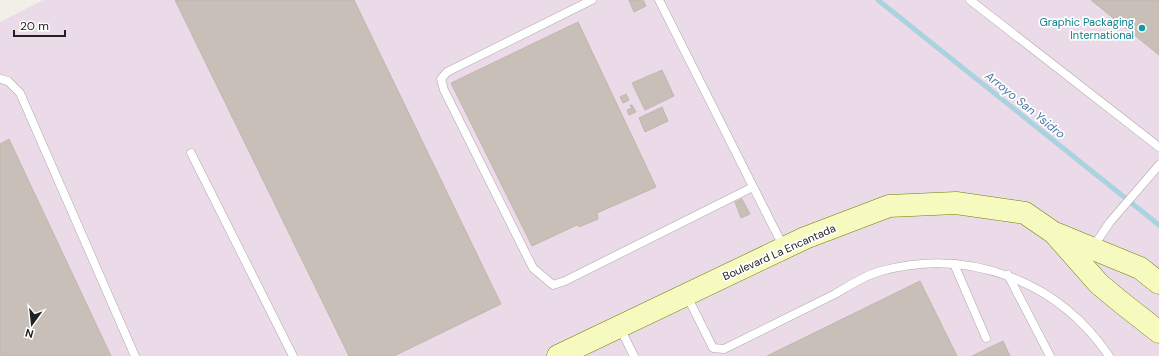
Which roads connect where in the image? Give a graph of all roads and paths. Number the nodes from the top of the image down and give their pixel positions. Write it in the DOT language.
graph roads {
  1 [pos="592,0"];
  2 [pos="659,0"];
  3 [pos="970,0"];
  4 [pos="0,79"];
  5 [pos="1159,147"];
  6 [pos="191,154"];
  7 [pos="1159,165"];
  8 [pos="753,187"];
  9 [pos="784,248"];
  10 [pos="1088,256"];
  11 [pos="954,264"];
  12 [pos="1008,275"];
  13 [pos="1159,283"];
  14 [pos="686,295"];
  15 [pos="620,327"];
  16 [pos="1159,332"];
  17 [pos="986,338"];
  18 [pos="135,356"];
  19 [pos="293,356"];
  20 [pos="558,356"];
  21 [pos="634,356"];
  22 [pos="1050,356"];
  23 [pos="1108,356"];
  1 -- 8 [label="lane"];
  2 -- 8 [label="lane"];
  3 -- 5 [label="lane"];
  4 -- 18 [label="lane"];
  6 -- 19 [label="lane"];
  7 -- 10 [label="lane"];
  8 -- 9 [label="lane"];
  9 -- 10 [label="main road, Boulevard La Encantada"];
  9 -- 14 [label="main road, Boulevard La Encantada"];
  10 -- 13 [label="main road, Boulevard La Encantada"];
  10 -- 16 [label="main road, Boulevard La Encantada"];
  11 -- 12 [label="lane"];
  11 -- 14 [label="lane"];
  11 -- 17 [label="lane"];
  12 -- 22 [label="lane"];
  12 -- 23 [label="lane"];
  14 -- 15 [label="main road, Boulevard La Encantada"];
  15 -- 20 [label="main road, Boulevard La Encantada"];
  15 -- 21 [label="lane"];
}
